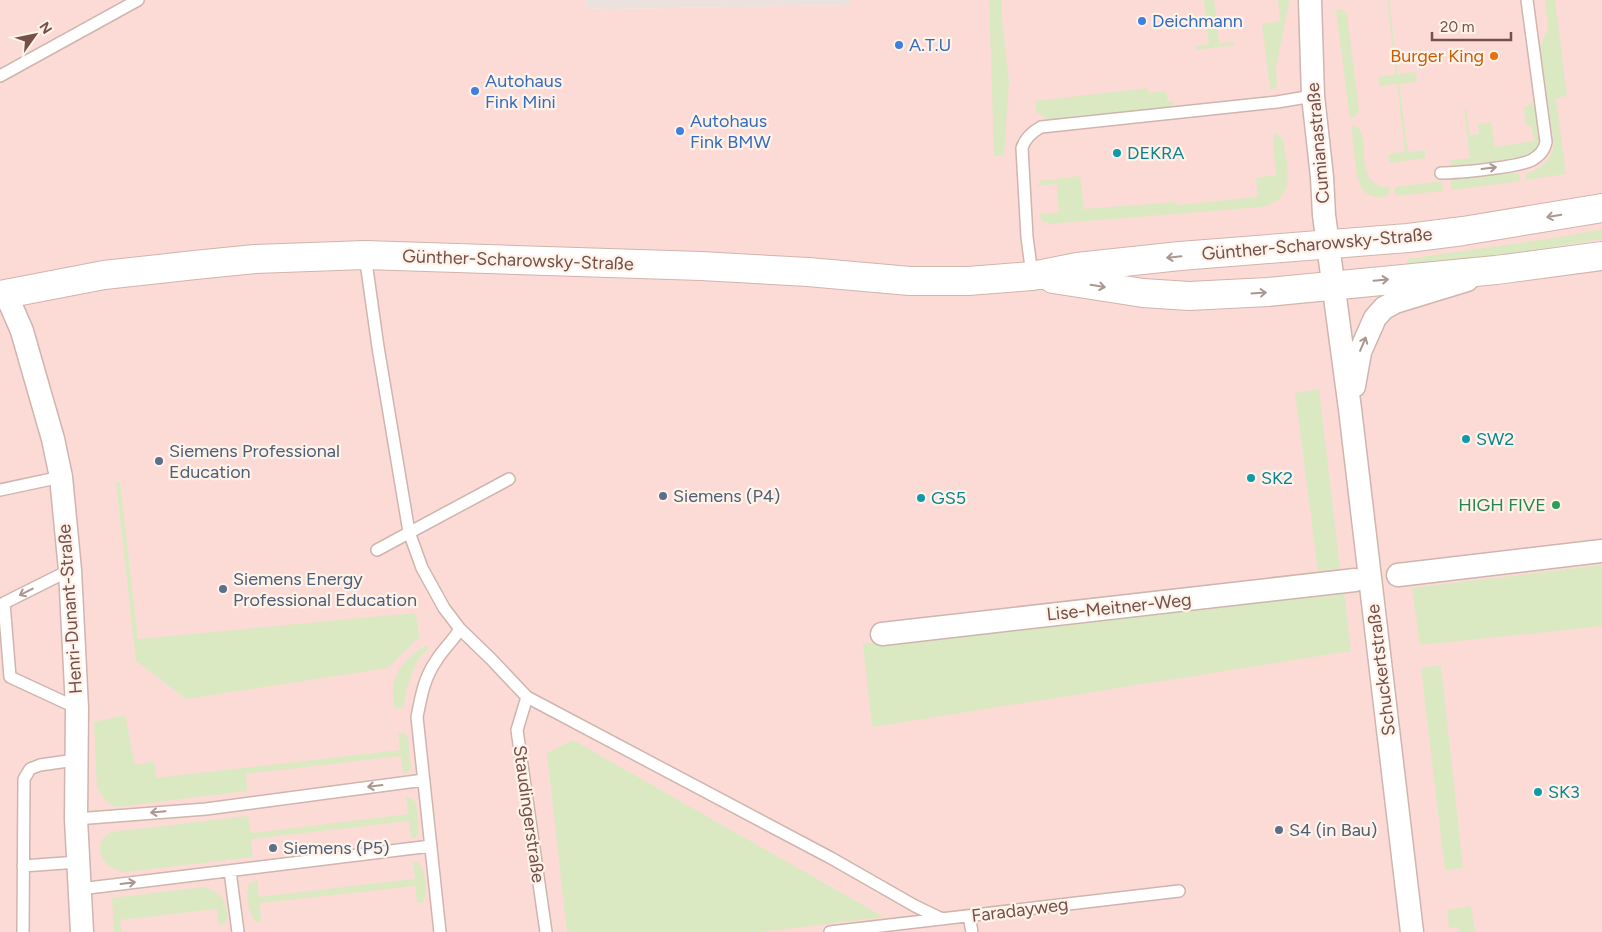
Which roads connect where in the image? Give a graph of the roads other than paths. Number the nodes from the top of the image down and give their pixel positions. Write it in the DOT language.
graph roads {
  1 [pos="138,0"];
  2 [pos="1310,0"];
  3 [pos="1527,0"];
  4 [pos="0,76"];
  5 [pos="1313,96"];
  6 [pos="1440,173"];
  7 [pos="1602,208"];
  8 [pos="1327,245"];
  9 [pos="365,255"];
  10 [pos="1602,256"];
  11 [pos="1496,270"];
  12 [pos="1032,276"];
  13 [pos="1332,285"];
  14 [pos="2,289"];
  15 [pos="1350,409"];
  16 [pos="61,477"];
  17 [pos="509,479"];
  18 [pos="0,490"];
  19 [pos="409,532"];
  20 [pos="377,550"];
  21 [pos="1602,551"];
  22 [pos="70,570"];
  23 [pos="1398,575"];
  24 [pos="1355,580"];
  25 [pos="460,629"];
  26 [pos="882,634"];
  27 [pos="526,697"];
  28 [pos="77,708"];
  29 [pos="75,760"];
  30 [pos="424,780"];
  31 [pos="76,819"];
  32 [pos="431,846"];
  33 [pos="78,862"];
  34 [pos="24,866"];
  35 [pos="230,871"];
  36 [pos="80,889"];
  37 [pos="1180,891"];
  38 [pos="969,916"];
  39 [pos="942,919"];
  40 [pos="24,932"];
  41 [pos="82,932"];
  42 [pos="238,932"];
  43 [pos="440,932"];
  44 [pos="546,932"];
  45 [pos="830,932"];
  46 [pos="972,932"];
  47 [pos="1412,932"];
  1 -- 4 [label="lane"];
  2 -- 5 [label="street, Cumianastraße"];
  6 -- 3 [label="lane, one-way"];
  5 -- 8 [label="street, Cumianastraße"];
  5 -- 12 [label="lane"];
  7 -- 8 [label="street, Günther-Scharowsky-Straße, one-way"];
  8 -- 12 [label="street, Günther-Scharowsky-Straße, one-way"];
  8 -- 13 [label="street, Cumianastraße"];
  9 -- 12 [label="street, Günther-Scharowsky-Straße"];
  9 -- 14 [label="street, Günther-Scharowsky-Straße"];
  9 -- 19 [label="lane"];
  10 -- 11 [label="street, Günther-Scharowsky-Straße"];
  13 -- 11 [label="street, Günther-Scharowsky-Straße, one-way"];
  15 -- 11 [label="street, Schuckertstraße, one-way"];
  12 -- 13 [label="street, Günther-Scharowsky-Straße, one-way"];
  13 -- 15 [label="street, Schuckertstraße"];
  14 -- 16 [label="street, Henri-Dunant-Straße"];
  15 -- 47 [label="street, Schuckertstraße"];
  16 -- 18 [label="lane"];
  16 -- 22 [label="street, Henri-Dunant-Straße"];
  17 -- 19 [label="lane"];
  19 -- 20 [label="lane"];
  19 -- 25 [label="lane"];
  21 -- 23 [label="street"];
  22 -- 28 [label="street, Henri-Dunant-Straße"];
  22 -- 28 [label="lane, one-way"];
  24 -- 26 [label="street, Lise-Meitner-Weg"];
  25 -- 27 [label="lane"];
  25 -- 30 [label="lane"];
  27 -- 39 [label="lane"];
  27 -- 44 [label="lane, Staudingerstraße"];
  28 -- 29 [label="street, Henri-Dunant-Straße"];
  29 -- 31 [label="street, Henri-Dunant-Straße"];
  29 -- 34 [label="lane"];
  30 -- 31 [label="lane, one-way"];
  30 -- 32 [label="lane"];
  31 -- 33 [label="street, Henri-Dunant-Straße"];
  32 -- 35 [label="lane"];
  32 -- 43 [label="lane"];
  33 -- 34 [label="lane"];
  33 -- 36 [label="street, Henri-Dunant-Straße"];
  34 -- 40 [label="lane"];
  36 -- 35 [label="lane, one-way"];
  35 -- 42 [label="lane"];
  36 -- 41 [label="street, Henri-Dunant-Straße"];
  37 -- 38 [label="lane, Faradayweg"];
  38 -- 39 [label="lane, Faradayweg"];
  38 -- 46 [label="lane"];
  39 -- 45 [label="lane, Faradayweg"];
}
